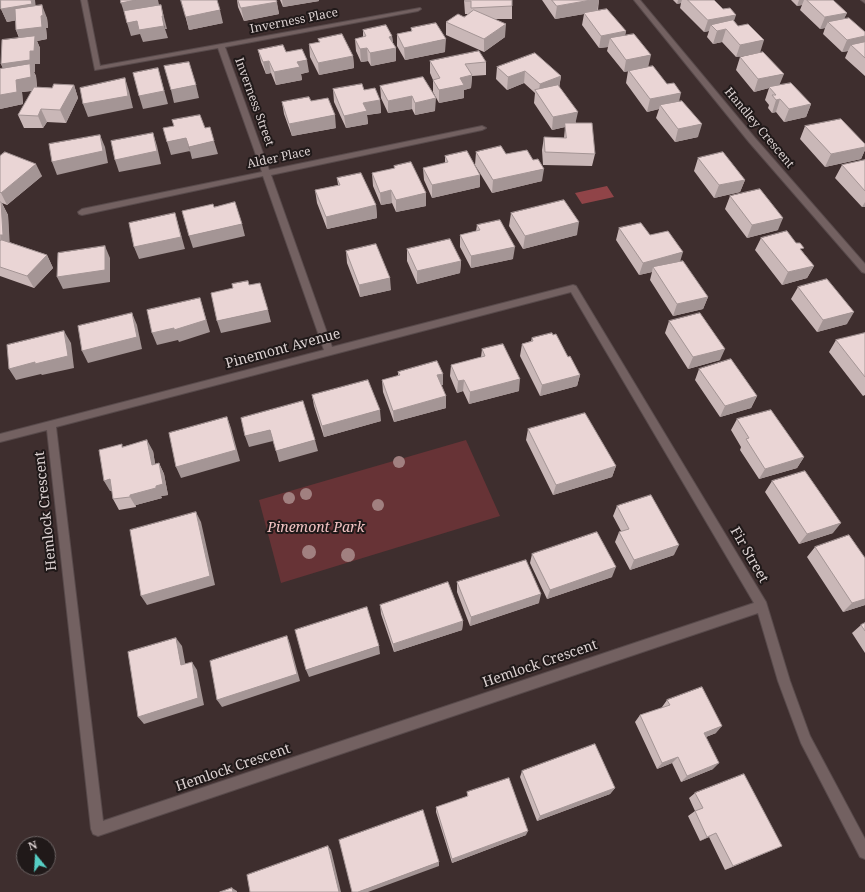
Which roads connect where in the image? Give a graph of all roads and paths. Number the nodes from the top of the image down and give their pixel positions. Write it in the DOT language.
graph roads {
  1 [pos="84,0"];
  2 [pos="637,0"];
  3 [pos="418,9"];
  4 [pos="221,46"];
  5 [pos="482,128"];
  6 [pos="266,173"];
  7 [pos="82,212"];
  8 [pos="865,270"];
  9 [pos="573,288"];
  10 [pos="329,351"];
  11 [pos="51,425"];
  12 [pos="0,438"];
  13 [pos="762,606"];
  14 [pos="865,852"];
  1 -- 4 [label="street, Inverness Street"];
  2 -- 8 [label="street, Handley Crescent"];
  3 -- 4 [label="street, Inverness Place"];
  4 -- 6 [label="street, Inverness Street"];
  5 -- 6 [label="street, Alder Place"];
  6 -- 7 [label="street, Alder Place"];
  6 -- 10 [label="street, Inverness Street"];
  9 -- 10 [label="street, Pinemont Avenue"];
  9 -- 13 [label="street, Fir Street"];
  10 -- 11 [label="street, Pinemont Avenue"];
  11 -- 12 [label="street, Pinemont Avenue"];
  11 -- 13 [label="street, Hemlock Crescent"];
  13 -- 14 [label="street, Fir Street"];
}
